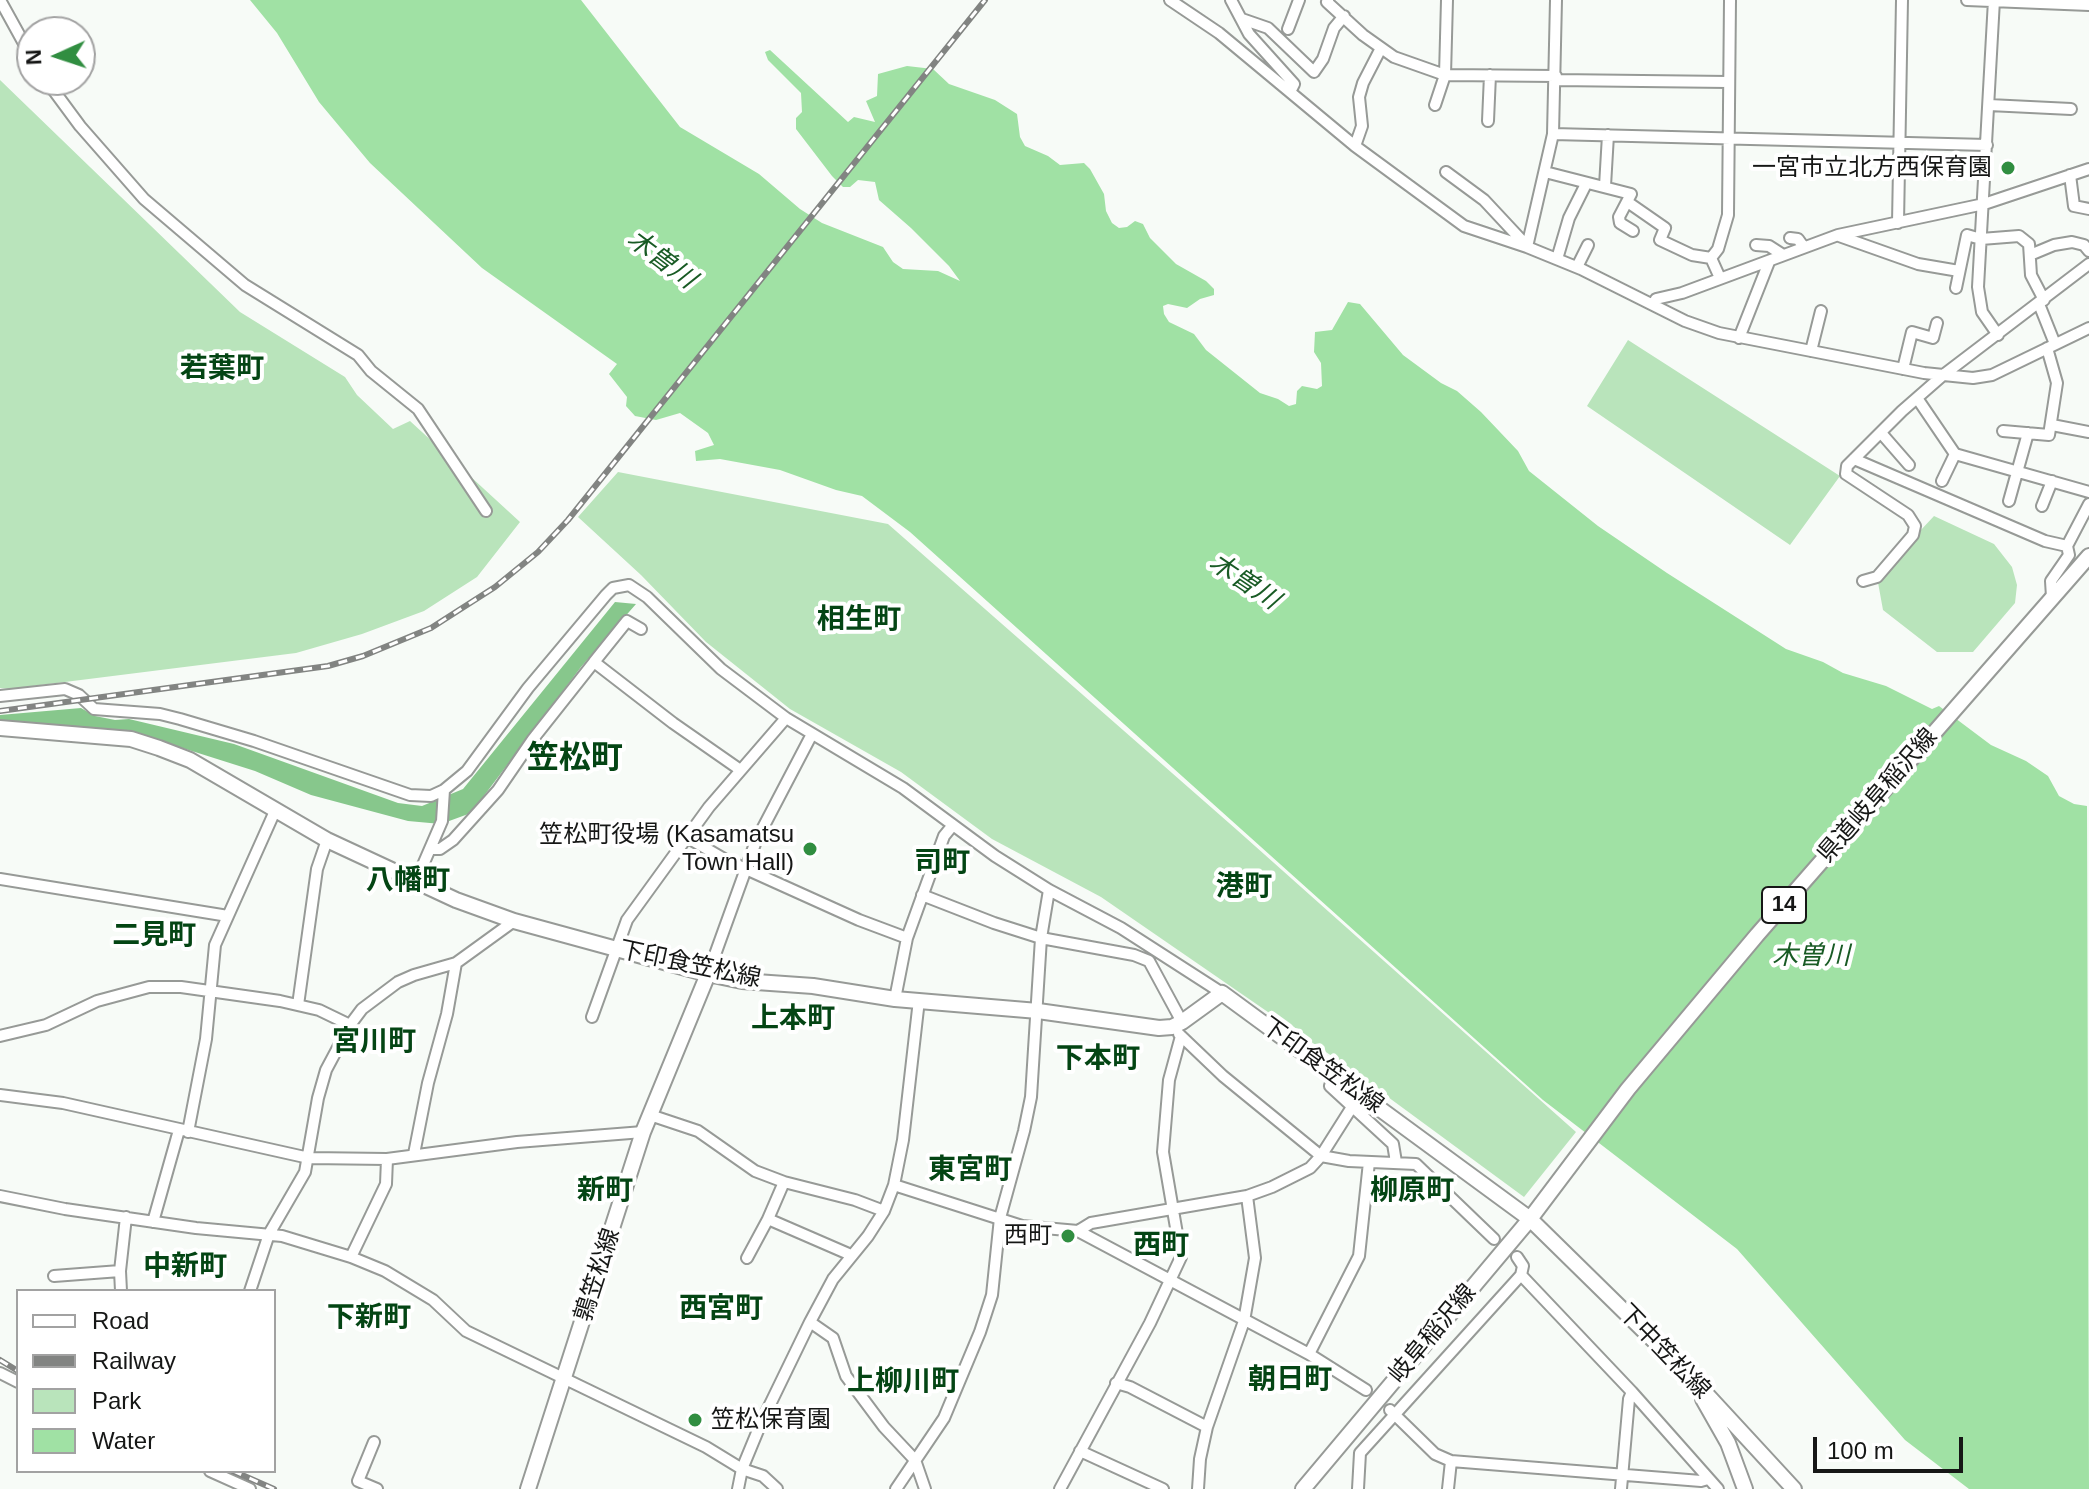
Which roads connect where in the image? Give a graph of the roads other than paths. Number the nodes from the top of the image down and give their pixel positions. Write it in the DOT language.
graph roads {
  1 [pos="0,0"];
  2 [pos="1170,0"];
  3 [pos="1231,0"];
  4 [pos="1299,0"];
  5 [pos="1447,0"];
  6 [pos="1556,0"];
  7 [pos="1730,0"];
  8 [pos="1902,0"];
  9 [pos="1967,0"];
  10 [pos="1326,1"];
  11 [pos="1994,1"];
  12 [pos="2089,5"];
  13 [pos="1344,16"];
  14 [pos="1242,19"];
  15 [pos="16,29"];
  16 [pos="1288,29"];
  17 [pos="1381,48"];
  18 [pos="1445,75"];
  19 [pos="1490,75"];
  20 [pos="1556,78"];
  21 [pos="1728,82"];
  22 [pos="1290,92"];
  23 [pos="58,96"];
  24 [pos="1435,105"];
  25 [pos="1989,105"];
  26 [pos="2071,109"];
  27 [pos="1488,121"];
  28 [pos="1553,134"];
  29 [pos="1608,135"];
  30 [pos="1728,138"];
  31 [pos="1900,145"];
  32 [pos="1987,145"];
  33 [pos="1355,146"];
  34 [pos="2089,169"];
  35 [pos="1446,172"];
  36 [pos="1545,172"];
  37 [pos="2070,175"];
  38 [pos="1586,184"];
  39 [pos="1605,186"];
  40 [pos="1629,203"];
  41 [pos="1984,204"];
  42 [pos="2089,209"];
  43 [pos="1898,223"];
  44 [pos="1633,231"];
  45 [pos="1838,235"];
  46 [pos="1790,238"];
  47 [pos="1981,239"];
  48 [pos="1588,245"];
  49 [pos="1756,245"];
  50 [pos="1803,246"];
  51 [pos="1527,247"];
  52 [pos="2089,251"];
  53 [pos="1783,255"];
  54 [pos="2030,255"];
  55 [pos="1711,258"];
  56 [pos="1557,259"];
  57 [pos="1769,262"];
  58 [pos="2089,264"];
  59 [pos="1577,267"];
  60 [pos="1959,271"];
  61 [pos="1720,278"];
  62 [pos="1956,288"];
  63 [pos="2042,302"];
  64 [pos="1653,305"];
  65 [pos="1821,311"];
  66 [pos="1937,323"];
  67 [pos="2089,328"];
  68 [pos="1998,335"];
  69 [pos="1739,338"];
  70 [pos="2051,346"];
  71 [pos="1811,351"];
  72 [pos="1903,369"];
  73 [pos="1942,376"];
  74 [pos="1917,398"];
  75 [pos="2052,425"];
  76 [pos="2003,431"];
  77 [pos="2089,432"];
  78 [pos="2028,433"];
  79 [pos="1882,434"];
  80 [pos="1955,454"];
  81 [pos="1854,459"];
  82 [pos="1909,465"];
  83 [pos="2019,471"];
  84 [pos="1942,481"];
  85 [pos="2052,481"];
  86 [pos="2089,492"];
  87 [pos="2009,501"];
  88 [pos="2089,504"];
  89 [pos="2042,506"];
  90 [pos="486,511"];
  91 [pos="2067,546"];
  92 [pos="2089,556"];
  93 [pos="1863,581"];
  94 [pos="2052,597"];
  95 [pos="641,629"];
  96 [pos="594,662"];
  97 [pos="0,696"];
  98 [pos="786,718"];
  99 [pos="0,728"];
  100 [pos="812,734"];
  101 [pos="739,769"];
  102 [pos="444,790"];
  103 [pos="275,811"];
  104 [pos="953,825"];
  105 [pos="688,838"];
  106 [pos="327,840"];
  107 [pos="432,849"];
  108 [pos="746,867"];
  109 [pos="0,879"];
  110 [pos="416,881"];
  111 [pos="1049,890"];
  112 [pos="922,895"];
  113 [pos="228,916"];
  114 [pos="514,921"];
  115 [pos="907,938"];
  116 [pos="1041,938"];
  117 [pos="615,949"];
  118 [pos="456,963"];
  119 [pos="708,974"];
  120 [pos="211,991"];
  121 [pos="1222,993"];
  122 [pos="895,999"];
  123 [pos="919,1000"];
  124 [pos="298,1005"];
  125 [pos="1038,1011"];
  126 [pos="592,1017"];
  127 [pos="350,1025"];
  128 [pos="1179,1029"];
  129 [pos="0,1036"];
  130 [pos="1334,1075"];
  131 [pos="0,1095"];
  132 [pos="1352,1107"];
  133 [pos="650,1115"];
  134 [pos="183,1131"];
  135 [pos="643,1132"];
  136 [pos="414,1154"];
  137 [pos="1321,1156"];
  138 [pos="309,1158"];
  139 [pos="387,1159"];
  140 [pos="1369,1162"];
  141 [pos="1396,1162"];
  142 [pos="1562,1179"];
  143 [pos="784,1182"];
  144 [pos="894,1185"];
  145 [pos="0,1196"];
  146 [pos="1247,1196"];
  147 [pos="1172,1210"];
  148 [pos="884,1211"];
  149 [pos="126,1217"];
  150 [pos="1000,1218"];
  151 [pos="768,1219"];
  152 [pos="1530,1219"];
  153 [pos="153,1222"];
  154 [pos="1078,1231"];
  155 [pos="269,1234"];
  156 [pos="1494,1239"];
  157 [pos="851,1255"];
  158 [pos="351,1257"];
  159 [pos="1517,1257"];
  160 [pos="747,1258"];
  161 [pos="120,1271"];
  162 [pos="1521,1275"];
  163 [pos="54,1276"];
  164 [pos="1172,1281"];
  165 [pos="121,1289"];
  166 [pos="251,1289"];
  167 [pos="1244,1321"];
  168 [pos="810,1322"];
  169 [pos="1309,1354"];
  170 [pos="1686,1372"];
  171 [pos="563,1380"];
  172 [pos="1116,1383"];
  173 [pos="1366,1390"];
  174 [pos="1632,1392"];
  175 [pos="1393,1413"];
  176 [pos="1207,1427"];
  177 [pos="374,1442"];
  178 [pos="1080,1451"];
  179 [pos="915,1460"];
  180 [pos="1451,1461"];
  181 [pos="742,1469"];
  182 [pos="218,1473"];
  183 [pos="1623,1474"];
  184 [pos="1708,1479"];
  185 [pos="250,1489"];
  186 [pos="377,1489"];
  187 [pos="528,1489"];
  188 [pos="738,1489"];
  189 [pos="777,1489"];
  190 [pos="896,1489"];
  191 [pos="925,1489"];
  192 [pos="1060,1489"];
  193 [pos="1163,1489"];
  194 [pos="1198,1489"];
  195 [pos="1303,1489"];
  196 [pos="1358,1489"];
  197 [pos="1448,1489"];
  198 [pos="1621,1489"];
  199 [pos="1718,1489"];
  200 [pos="1745,1489"];
  201 [pos="1794,1489"];
  1 -- 15 [label="street"];
  2 -- 22 [label="street"];
  3 -- 14 [label="street"];
  4 -- 16 [label="street"];
  5 -- 18 [label="street"];
  6 -- 20 [label="street"];
  7 -- 21 [label="street"];
  8 -- 31 [label="street"];
  9 -- 11 [label="street"];
  10 -- 13 [label="street"];
  11 -- 12 [label="street"];
  11 -- 25 [label="street"];
  13 -- 14 [label="street"];
  13 -- 17 [label="street"];
  14 -- 22 [label="street"];
  17 -- 18 [label="street"];
  17 -- 33 [label="street"];
  18 -- 19 [label="street"];
  18 -- 24 [label="street"];
  19 -- 20 [label="street"];
  19 -- 27 [label="street"];
  20 -- 21 [label="street"];
  20 -- 28 [label="street"];
  21 -- 30 [label="street"];
  22 -- 33 [label="street"];
  23 -- 90 [label="street"];
  25 -- 26 [label="street"];
  25 -- 32 [label="street"];
  28 -- 29 [label="street"];
  28 -- 36 [label="street"];
  29 -- 30 [label="street"];
  29 -- 39 [label="street"];
  30 -- 31 [label="street"];
  30 -- 55 [label="street"];
  31 -- 32 [label="street"];
  31 -- 43 [label="street"];
  32 -- 41 [label="street"];
  33 -- 51 [label="street"];
  34 -- 37 [label="street"];
  35 -- 51 [label="street"];
  36 -- 38 [label="street"];
  36 -- 51 [label="street"];
  37 -- 41 [label="street"];
  37 -- 42 [label="street"];
  38 -- 39 [label="street"];
  38 -- 56 [label="street"];
  39 -- 40 [label="street"];
  40 -- 44 [label="street"];
  40 -- 55 [label="street"];
  41 -- 43 [label="street"];
  41 -- 47 [label="street"];
  43 -- 45 [label="street"];
  45 -- 50 [label="street"];
  45 -- 60 [label="street"];
  46 -- 50 [label="street"];
  47 -- 54 [label="street"];
  47 -- 60 [label="street"];
  47 -- 68 [label="street"];
  48 -- 59 [label="street"];
  49 -- 53 [label="street"];
  50 -- 53 [label="street"];
  51 -- 56 [label="street"];
  52 -- 54 [label="street"];
  53 -- 57 [label="street"];
  54 -- 63 [label="street"];
  55 -- 61 [label="street"];
  56 -- 59 [label="street"];
  57 -- 61 [label="street"];
  57 -- 69 [label="street"];
  58 -- 63 [label="street"];
  59 -- 64 [label="street"];
  60 -- 62 [label="street"];
  61 -- 64 [label="street"];
  63 -- 68 [label="street"];
  63 -- 70 [label="street"];
  64 -- 69 [label="street"];
  65 -- 71 [label="street"];
  66 -- 72 [label="street"];
  67 -- 70 [label="street"];
  68 -- 73 [label="street"];
  69 -- 71 [label="street"];
  70 -- 73 [label="street"];
  70 -- 75 [label="street"];
  71 -- 72 [label="street"];
  72 -- 73 [label="street"];
  73 -- 74 [label="street"];
  74 -- 79 [label="street"];
  74 -- 80 [label="street"];
  75 -- 77 [label="street"];
  75 -- 78 [label="street"];
  76 -- 78 [label="street"];
  78 -- 83 [label="street"];
  79 -- 81 [label="street"];
  79 -- 82 [label="street"];
  80 -- 83 [label="street"];
  80 -- 84 [label="street"];
  81 -- 91 [label="street"];
  81 -- 93 [label="street"];
  83 -- 85 [label="street"];
  83 -- 87 [label="street"];
  85 -- 86 [label="street"];
  85 -- 89 [label="street"];
  88 -- 91 [label="street"];
  91 -- 94 [label="street"];
  92 -- 94 [label="main road, 14"];
  94 -- 142 [label="main road, 県道岐阜稲沢線 / 14"];
  95 -- 96 [label="street"];
  96 -- 101 [label="street"];
  96 -- 107 [label="street"];
  97 -- 102 [label="street"];
  98 -- 100 [label="street"];
  98 -- 101 [label="street"];
  98 -- 102 [label="street"];
  99 -- 103 [label="main road, 下印食笠松線"];
  100 -- 104 [label="street"];
  100 -- 108 [label="street"];
  101 -- 105 [label="street"];
  102 -- 107 [label="street"];
  103 -- 106 [label="main road, 下印食笠松線"];
  103 -- 113 [label="street"];
  104 -- 111 [label="street"];
  104 -- 112 [label="street"];
  105 -- 108 [label="street"];
  105 -- 117 [label="street"];
  106 -- 110 [label="main road, 下印食笠松線"];
  106 -- 124 [label="street"];
  107 -- 110 [label="street"];
  108 -- 115 [label="street"];
  108 -- 119 [label="street"];
  109 -- 113 [label="street"];
  110 -- 114 [label="main road, 下印食笠松線"];
  111 -- 116 [label="street"];
  111 -- 121 [label="street"];
  112 -- 115 [label="street"];
  112 -- 116 [label="street"];
  113 -- 120 [label="street"];
  114 -- 117 [label="main road, 下印食笠松線"];
  114 -- 118 [label="street"];
  115 -- 122 [label="street"];
  116 -- 125 [label="street"];
  116 -- 128 [label="street"];
  117 -- 119 [label="main road, 下印食笠松線"];
  117 -- 126 [label="street"];
  118 -- 127 [label="street"];
  118 -- 136 [label="street"];
  119 -- 122 [label="main road, 下印食笠松線"];
  119 -- 133 [label="main road, 鶉笠松線"];
  120 -- 124 [label="street"];
  120 -- 129 [label="street"];
  120 -- 134 [label="street"];
  121 -- 128 [label="main road"];
  121 -- 130 [label="main road, 下印食笠松線"];
  122 -- 123 [label="main road, 下印食笠松線"];
  123 -- 125 [label="main road, 下印食笠松線"];
  123 -- 144 [label="street"];
  124 -- 127 [label="street"];
  125 -- 128 [label="main road, 下印食笠松線"];
  125 -- 150 [label="street"];
  127 -- 138 [label="street"];
  128 -- 137 [label="street"];
  128 -- 147 [label="street"];
  130 -- 132 [label="street"];
  130 -- 152 [label="main road, 下印食笠松線"];
  131 -- 134 [label="street"];
  132 -- 137 [label="street"];
  132 -- 141 [label="street"];
  133 -- 135 [label="main road, 鶉笠松線"];
  133 -- 143 [label="street"];
  134 -- 138 [label="street"];
  134 -- 153 [label="street"];
  135 -- 136 [label="street"];
  135 -- 171 [label="main road, 鶉笠松線"];
  136 -- 139 [label="street"];
  137 -- 140 [label="street"];
  137 -- 146 [label="street"];
  138 -- 139 [label="street"];
  138 -- 155 [label="street"];
  139 -- 158 [label="street"];
  140 -- 141 [label="street"];
  140 -- 169 [label="street"];
  141 -- 156 [label="street"];
  142 -- 152 [label="main road, 岐阜稲沢線 / 14"];
  143 -- 148 [label="street"];
  143 -- 151 [label="street"];
  144 -- 148 [label="street"];
  144 -- 150 [label="street"];
  145 -- 149 [label="street"];
  146 -- 147 [label="street"];
  146 -- 167 [label="street"];
  147 -- 154 [label="street"];
  147 -- 164 [label="street"];
  148 -- 157 [label="street"];
  149 -- 153 [label="street"];
  149 -- 161 [label="street"];
  150 -- 154 [label="street"];
  150 -- 179 [label="street"];
  151 -- 157 [label="street"];
  151 -- 160 [label="street"];
  152 -- 170 [label="main road, 下中笠松線"];
  152 -- 195 [label="main road, 岐阜稲沢線 / 14"];
  153 -- 155 [label="street"];
  154 -- 164 [label="street"];
  155 -- 158 [label="street"];
  155 -- 166 [label="street"];
  157 -- 168 [label="street"];
  158 -- 171 [label="street"];
  159 -- 162 [label="street"];
  161 -- 163 [label="street"];
  161 -- 165 [label="street"];
  162 -- 174 [label="street"];
  162 -- 175 [label="street"];
  164 -- 167 [label="street"];
  164 -- 172 [label="street"];
  167 -- 169 [label="street"];
  167 -- 176 [label="street"];
  168 -- 179 [label="street"];
  168 -- 181 [label="street"];
  169 -- 173 [label="street"];
  170 -- 200 [label="main road"];
  170 -- 201 [label="main road, 下中笠松線"];
  171 -- 181 [label="street"];
  171 -- 187 [label="main road, 鶉笠松線"];
  172 -- 176 [label="street"];
  172 -- 178 [label="street"];
  174 -- 183 [label="street"];
  174 -- 184 [label="street"];
  175 -- 180 [label="street"];
  175 -- 196 [label="street"];
  176 -- 194 [label="street"];
  177 -- 186 [label="street"];
  178 -- 192 [label="street"];
  178 -- 193 [label="street"];
  179 -- 190 [label="street"];
  179 -- 191 [label="street"];
  180 -- 183 [label="street"];
  180 -- 197 [label="street"];
  181 -- 188 [label="street"];
  181 -- 189 [label="street"];
  182 -- 185 [label="street"];
  183 -- 184 [label="street"];
  183 -- 198 [label="street"];
  184 -- 199 [label="street"];
}
